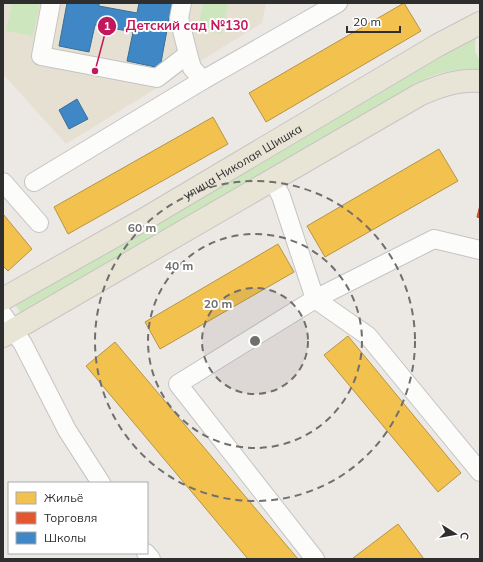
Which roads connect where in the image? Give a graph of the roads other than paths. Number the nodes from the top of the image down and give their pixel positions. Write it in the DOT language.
graph roads {
  1 [pos="51,3"];
  2 [pos="182,3"];
  3 [pos="338,3"];
  4 [pos="480,23"];
  5 [pos="188,54"];
  6 [pos="203,80"];
  7 [pos="480,81"];
  8 [pos="273,180"];
  9 [pos="3,182"];
  10 [pos="34,182"];
  11 [pos="39,223"];
  12 [pos="480,250"];
  13 [pos="3,299"];
  14 [pos="315,299"];
  15 [pos="7,327"];
  16 [pos="480,472"];
  17 [pos="100,482"];
  18 [pos="315,559"];
  1 -- 5 [label="lane"];
  2 -- 5 [label="lane"];
  3 -- 6 [label="lane"];
  4 -- 13 [label="main road, улица Николая Шишка"];
  5 -- 6 [label="lane"];
  6 -- 10 [label="lane"];
  7 -- 8 [label="main road"];
  8 -- 14 [label="lane"];
  8 -- 15 [label="main road"];
  9 -- 11 [label="lane"];
  12 -- 14 [label="lane"];
  14 -- 16 [label="lane"];
  14 -- 18 [label="lane"];
  15 -- 17 [label="lane"];
}
